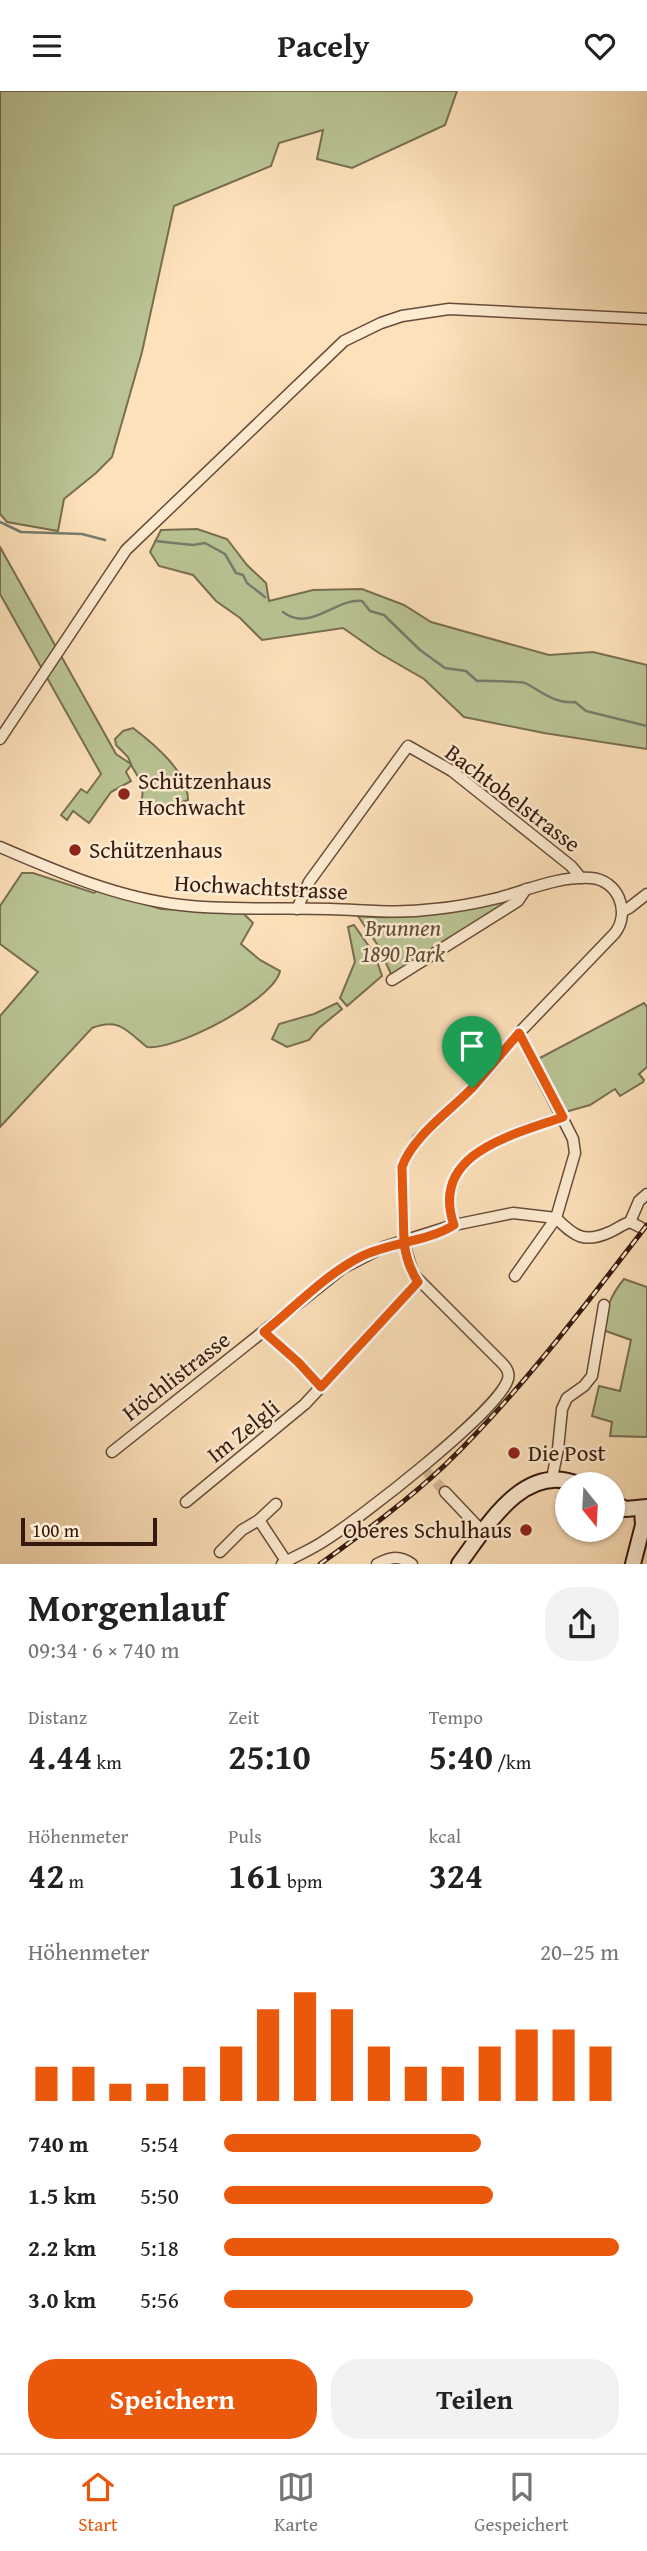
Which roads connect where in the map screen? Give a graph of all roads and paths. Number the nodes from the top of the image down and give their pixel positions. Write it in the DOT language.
graph roads {
  1 [pos="647,319"];
  2 [pos="0,739"];
  3 [pos="0,847"];
  4 [pos="581,879"];
  5 [pos="526,889"];
  6 [pos="647,894"];
  7 [pos="297,909"];
  8 [pos="623,911"];
  9 [pos="392,980"];
  10 [pos="519,1033"];
  11 [pos="563,1117"];
  12 [pos="647,1194"];
  13 [pos="556,1218"];
  14 [pos="454,1225"];
  15 [pos="404,1243"];
  16 [pos="515,1276"];
  17 [pos="418,1282"];
  18 [pos="604,1305"];
  19 [pos="264,1332"];
  20 [pos="321,1387"];
  21 [pos="112,1452"];
  22 [pos="552,1478"];
  23 [pos="555,1479"];
  24 [pos="445,1492"];
  25 [pos="186,1502"];
  26 [pos="276,1504"];
  27 [pos="644,1508"];
  28 [pos="625,1509"];
  29 [pos="259,1520"];
  30 [pos="483,1532"];
  31 [pos="644,1535"];
  32 [pos="220,1552"];
  33 [pos="284,1563"];
  34 [pos="377,1564"];
  35 [pos="412,1564"];
  36 [pos="459,1564"];
  37 [pos="633,1564"];
  1 -- 2 [label="street"];
  3 -- 7 [label="street, Hochwachtstrasse"];
  4 -- 5 [label="street, Hochwachtstrasse"];
  4 -- 7 [label="street, Bachtobelstrasse"];
  4 -- 8 [label="street, Hochwachtstrasse"];
  5 -- 7 [label="street, Hochwachtstrasse"];
  5 -- 9 [label="street"];
  6 -- 8 [label="street"];
  8 -- 10 [label="street"];
  10 -- 11 [label="street"];
  10 -- 15 [label="street"];
  11 -- 13 [label="street"];
  11 -- 14 [label="street"];
  12 -- 13 [label="street"];
  13 -- 14 [label="street, Höchlistrasse"];
  13 -- 16 [label="street"];
  14 -- 15 [label="street, Höchlistrasse"];
  15 -- 17 [label="street"];
  15 -- 19 [label="street, Höchlistrasse"];
  17 -- 20 [label="street, Im Zelgli"];
  17 -- 33 [label="street"];
  18 -- 22 [label="street"];
  19 -- 20 [label="street"];
  19 -- 21 [label="street, Höchlistrasse"];
  20 -- 25 [label="street, Im Zelgli"];
  22 -- 23 [label="main road"];
  22 -- 30 [label="main road"];
  24 -- 30 [label="street"];
  26 -- 29 [label="street"];
  27 -- 28 [label="main road"];
  27 -- 31 [label="main road"];
  29 -- 32 [label="street"];
  29 -- 33 [label="street"];
  30 -- 36 [label="main road"];
  31 -- 37 [label="main road"];
  34 -- 35 [label="street"];
}
